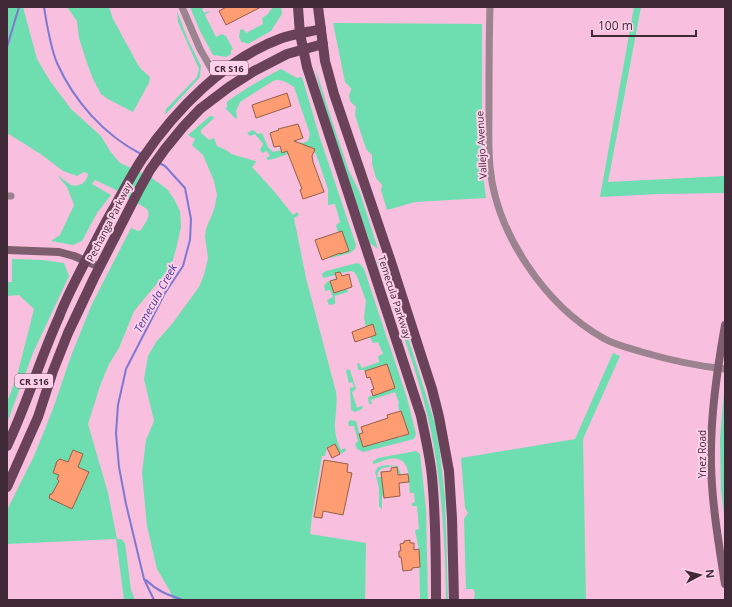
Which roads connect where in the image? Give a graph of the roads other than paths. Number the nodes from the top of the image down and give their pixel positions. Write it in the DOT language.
graph roads {
  1 [pos="182,7"];
  2 [pos="298,7"];
  3 [pos="318,7"];
  4 [pos="490,7"];
  5 [pos="321,29"];
  6 [pos="300,34"];
  7 [pos="323,44"];
  8 [pos="304,49"];
  9 [pos="216,77"];
  10 [pos="7,250"];
  11 [pos="86,261"];
  12 [pos="100,267"];
  13 [pos="725,325"];
  14 [pos="721,369"];
  15 [pos="7,446"];
  16 [pos="7,487"];
  17 [pos="725,584"];
  18 [pos="436,600"];
  19 [pos="454,600"];
  1 -- 9 [label="street"];
  2 -- 6 [label="main road, Temecula Parkway"];
  3 -- 5 [label="main road, Temecula Parkway"];
  4 -- 14 [label="street, Vallejo Avenue"];
  5 -- 6 [label="main road, Pechanga Parkway / CR S16"];
  5 -- 7 [label="main road, Temecula Parkway"];
  6 -- 8 [label="main road, Temecula Parkway"];
  6 -- 9 [label="main road, Pechanga Parkway / CR S16"];
  7 -- 8 [label="main road, Pechanga Parkway / CR S16"];
  7 -- 19 [label="main road, Temecula Parkway"];
  8 -- 12 [label="main road, Pechanga Parkway / CR S16"];
  8 -- 18 [label="main road, Temecula Parkway"];
  9 -- 11 [label="main road, Pechanga Parkway / CR S16"];
  10 -- 11 [label="main road"];
  11 -- 12 [label="main road"];
  11 -- 15 [label="main road, Pechanga Parkway / CR S16"];
  12 -- 16 [label="main road, Pechanga Parkway / CR S16"];
  13 -- 14 [label="main road, Ynez Road"];
  14 -- 17 [label="main road, Ynez Road"];
}
